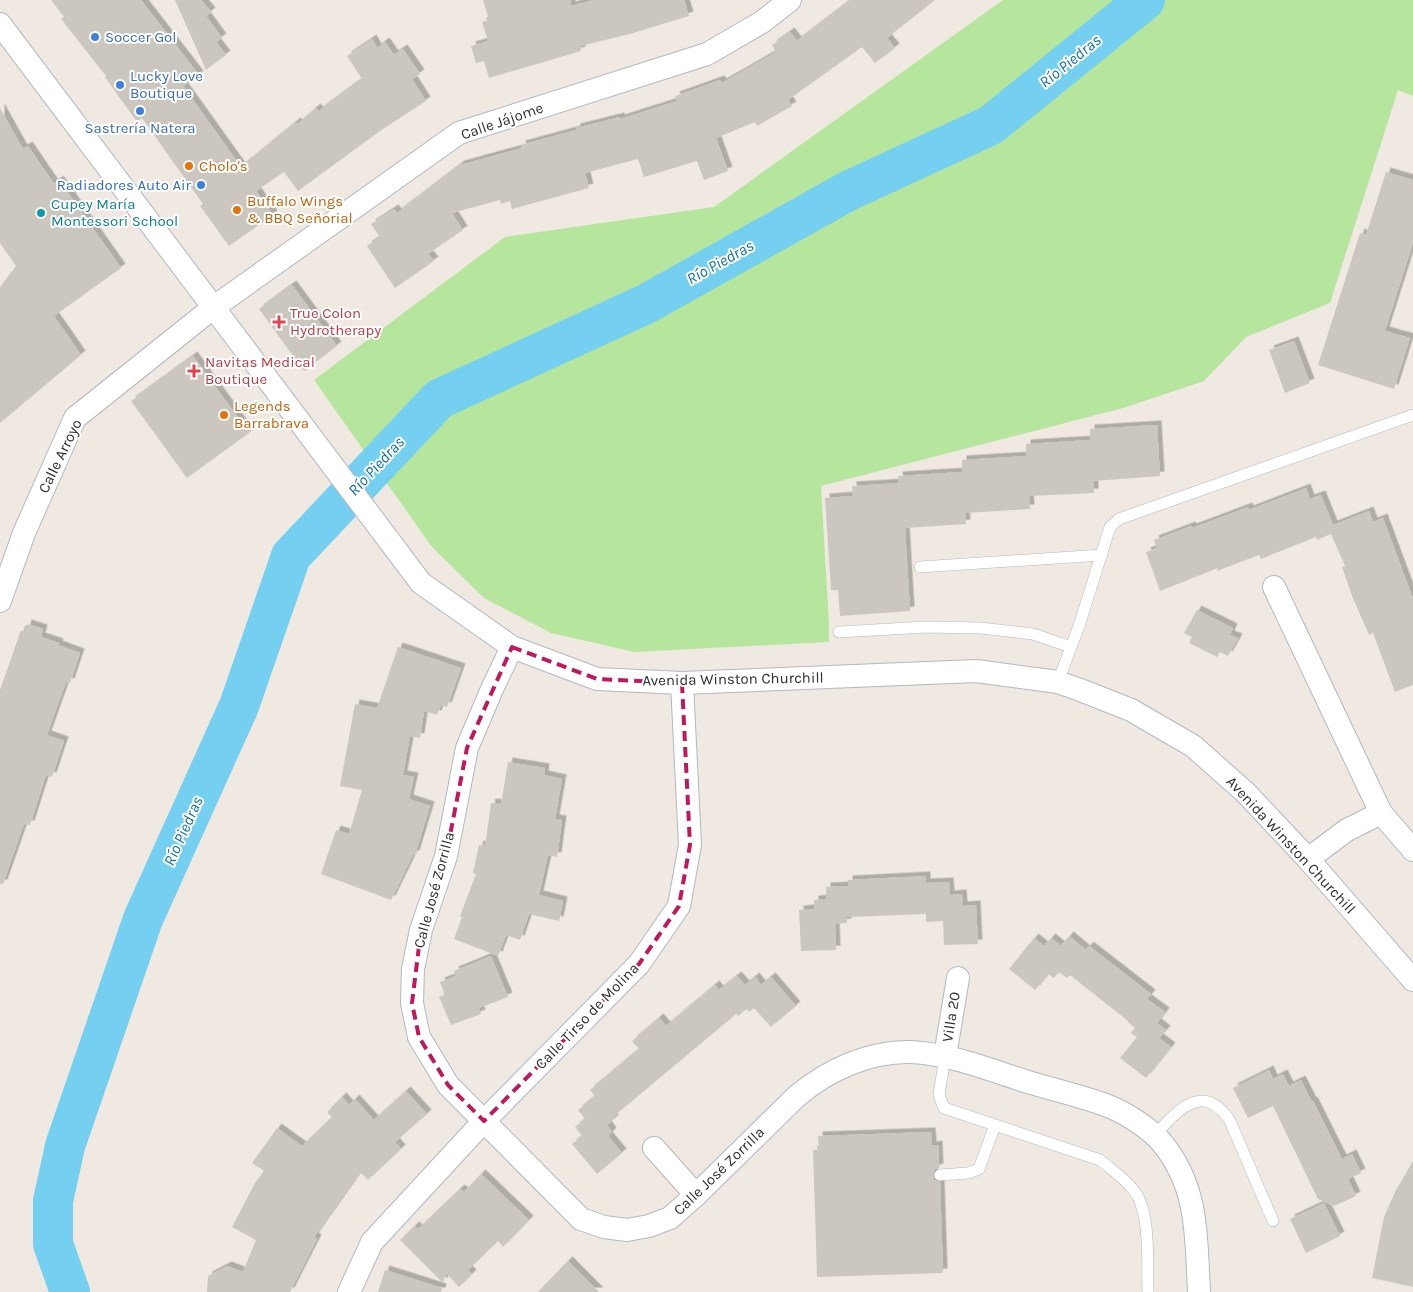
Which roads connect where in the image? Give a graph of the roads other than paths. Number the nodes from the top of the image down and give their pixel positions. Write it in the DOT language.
graph roads {
  1 [pos="790,0"];
  2 [pos="0,24"];
  3 [pos="214,307"];
  4 [pos="1413,415"];
  5 [pos="1102,555"];
  6 [pos="920,567"];
  7 [pos="1274,588"];
  8 [pos="0,602"];
  9 [pos="838,632"];
  10 [pos="512,647"];
  11 [pos="1071,647"];
  12 [pos="1058,682"];
  13 [pos="682,683"];
  14 [pos="1381,813"];
  15 [pos="1413,850"];
  16 [pos="1308,859"];
  17 [pos="958,978"];
  18 [pos="1413,980"];
  19 [pos="945,1056"];
  20 [pos="484,1121"];
  21 [pos="995,1125"];
  22 [pos="1154,1136"];
  23 [pos="654,1148"];
  24 [pos="940,1175"];
  25 [pos="696,1195"];
  26 [pos="1273,1221"];
  27 [pos="349,1292"];
  28 [pos="1148,1292"];
  29 [pos="1199,1292"];
  1 -- 3 [label="street, Calle Jájome"];
  2 -- 3 [label="street, Avenida Winston Churchill"];
  3 -- 8 [label="street, Calle Arroyo"];
  3 -- 10 [label="street, Avenida Winston Churchill"];
  4 -- 5 [label="lane"];
  5 -- 6 [label="lane"];
  5 -- 11 [label="lane"];
  7 -- 14 [label="street"];
  9 -- 11 [label="lane"];
  10 -- 13 [label="street, Avenida Winston Churchill"];
  10 -- 20 [label="street, Calle José Zorrilla"];
  11 -- 12 [label="lane"];
  12 -- 13 [label="street, Avenida Winston Churchill"];
  12 -- 16 [label="street, Avenida Winston Churchill"];
  13 -- 20 [label="street, Calle Tirso de Molina"];
  14 -- 15 [label="street"];
  14 -- 16 [label="street"];
  16 -- 18 [label="street, Avenida Winston Churchill"];
  17 -- 19 [label="street, Villa 20"];
  19 -- 21 [label="lane"];
  19 -- 22 [label="street, Calle José Zorrilla"];
  19 -- 25 [label="street, Calle José Zorrilla"];
  20 -- 25 [label="street, Calle José Zorrilla"];
  20 -- 27 [label="street, Calle Tirso de Molina"];
  21 -- 24 [label="lane"];
  21 -- 28 [label="lane"];
  22 -- 26 [label="lane"];
  22 -- 29 [label="street, Calle José Zorrilla"];
  23 -- 25 [label="street"];
}
